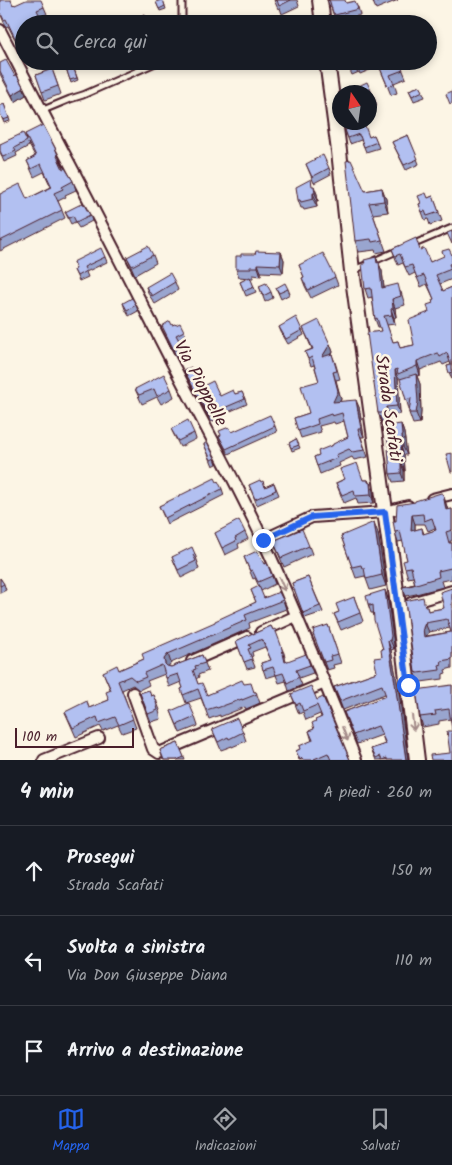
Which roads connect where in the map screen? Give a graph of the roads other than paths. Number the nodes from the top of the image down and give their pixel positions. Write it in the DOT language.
graph roads {
  1 [pos="183,0"];
  2 [pos="320,0"];
  3 [pos="182,15"];
  4 [pos="321,15"];
  5 [pos="0,30"];
  6 [pos="15,60"];
  7 [pos="20,70"];
  8 [pos="140,70"];
  9 [pos="328,70"];
  10 [pos="41,111"];
  11 [pos="452,228"];
  12 [pos="352,271"];
  13 [pos="452,494"];
  14 [pos="385,512"];
  15 [pos="263,540"];
  16 [pos="452,591"];
  17 [pos="398,605"];
  18 [pos="296,616"];
  19 [pos="183,665"];
  20 [pos="325,683"];
  21 [pos="132,693"];
  22 [pos="99,738"];
  23 [pos="44,760"];
  24 [pos="356,760"];
  25 [pos="417,760"];
  1 -- 3 [label="lane"];
  2 -- 4 [label="street"];
  5 -- 6 [label="street, Via Pioppelle"];
  7 -- 10 [label="street, Via Pioppelle"];
  8 -- 10 [label="lane"];
  9 -- 12 [label="street, Strada Scafati"];
  10 -- 15 [label="street, Via Pioppelle"];
  11 -- 12 [label="lane"];
  12 -- 14 [label="street, Strada Scafati"];
  13 -- 14 [label="street"];
  14 -- 15 [label="street"];
  14 -- 17 [label="street, Strada Scafati"];
  15 -- 18 [label="street, Via Pioppelle, one-way"];
  16 -- 17 [label="street"];
  17 -- 25 [label="street, Strada Scafati, one-way"];
  18 -- 19 [label="street"];
  18 -- 20 [label="street, Via Pioppelle"];
  20 -- 21 [label="street"];
  20 -- 24 [label="street, Via Pioppelle, one-way"];
  22 -- 23 [label="street"];
}
